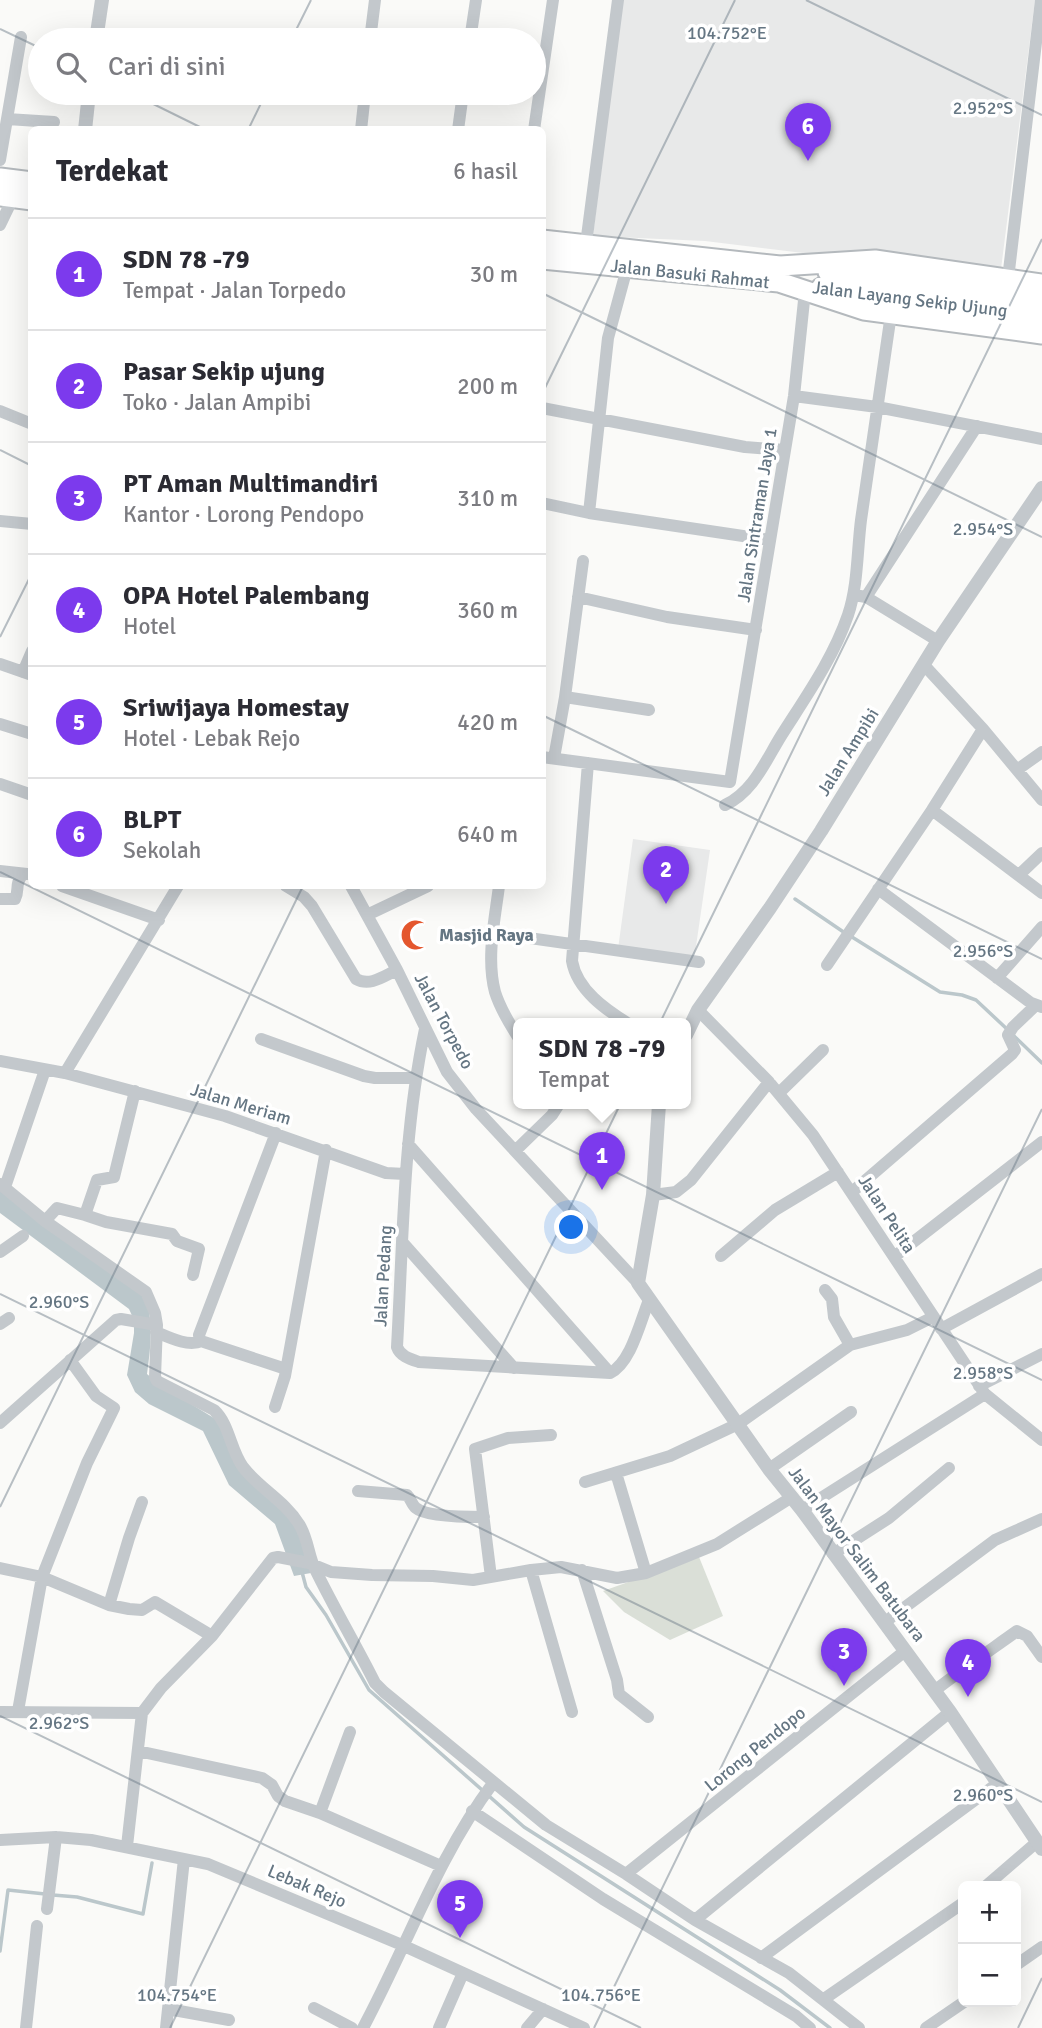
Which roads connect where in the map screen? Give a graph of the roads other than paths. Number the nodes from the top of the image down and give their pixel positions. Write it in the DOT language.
graph roads {
  1 [pos="102,0"];
  2 [pos="375,0"];
  3 [pos="476,0"];
  4 [pos="553,0"];
  5 [pos="618,0"];
  6 [pos="1041,0"];
  7 [pos="98,28"];
  8 [pos="372,28"];
  9 [pos="472,28"];
  10 [pos="21,37"];
  11 [pos="546,48"];
  12 [pos="88,105"];
  13 [pos="364,105"];
  14 [pos="461,105"];
  15 [pos="538,105"];
  16 [pos="7,119"];
  17 [pos="54,122"];
  18 [pos="85,126"];
  19 [pos="361,126"];
  20 [pos="459,126"];
  21 [pos="535,126"];
  22 [pos="0,160"];
  23 [pos="0,178"];
  24 [pos="28,182"];
  25 [pos="15,198"];
  26 [pos="0,225"];
  27 [pos="546,240"];
  28 [pos="586,244"];
  29 [pos="546,259"];
  30 [pos="627,268"];
  31 [pos="779,274"];
  32 [pos="1042,284"];
  33 [pos="805,291"];
  34 [pos="1012,295"];
  35 [pos="1042,300"];
  36 [pos="891,314"];
  37 [pos="1042,316"];
  38 [pos="1042,334"];
  39 [pos="794,396"];
  40 [pos="877,407"];
  41 [pos="546,409"];
  42 [pos="0,411"];
  43 [pos="599,419"];
  44 [pos="28,422"];
  45 [pos="977,426"];
  46 [pos="1042,439"];
  47 [pos="785,450"];
  48 [pos="1042,488"];
  49 [pos="546,504"];
  50 [pos="589,513"];
  51 [pos="0,520"];
  52 [pos="28,524"];
  53 [pos="770,540"];
  54 [pos="583,561"];
  55 [pos="860,596"];
  56 [pos="578,597"];
  57 [pos="756,630"];
  58 [pos="938,641"];
  59 [pos="0,664"];
  60 [pos="924,665"];
  61 [pos="27,674"];
  62 [pos="565,698"];
  63 [pos="649,710"];
  64 [pos="0,724"];
  65 [pos="983,729"];
  66 [pos="28,733"];
  67 [pos="1042,752"];
  68 [pos="548,757"];
  69 [pos="588,763"];
  70 [pos="1017,770"];
  71 [pos="0,784"];
  72 [pos="28,794"];
  73 [pos="1042,800"];
  74 [pos="725,806"];
  75 [pos="932,810"];
  76 [pos="1042,853"];
  77 [pos="0,871"];
  78 [pos="27,874"];
  79 [pos="1019,876"];
  80 [pos="71,889"];
  81 [pos="176,889"];
  82 [pos="291,889"];
  83 [pos="353,889"];
  84 [pos="422,889"];
  85 [pos="499,889"];
  86 [pos="878,889"];
  87 [pos="1042,893"];
  88 [pos="0,899"];
  89 [pos="367,915"];
  90 [pos="159,920"];
  91 [pos="1042,927"];
  92 [pos="494,933"];
  93 [pos="574,943"];
  94 [pos="699,962"];
  95 [pos="827,965"];
  96 [pos="397,970"];
  97 [pos="997,978"];
  98 [pos="1038,1007"];
  99 [pos="698,1010"];
  100 [pos="620,1018"];
  101 [pos="691,1025"];
  102 [pos="513,1028"];
  103 [pos="425,1029"];
  104 [pos="261,1039"];
  105 [pos="823,1050"];
  106 [pos="0,1061"];
  107 [pos="45,1070"];
  108 [pos="65,1073"];
  109 [pos="415,1078"];
  110 [pos="769,1082"];
  111 [pos="135,1091"];
  112 [pos="779,1093"];
  113 [pos="556,1109"];
  114 [pos="659,1109"];
  115 [pos="276,1133"];
  116 [pos="408,1144"];
  117 [pos="1039,1149"];
  118 [pos="326,1150"];
  119 [pos="515,1151"];
  120 [pos="838,1172"];
  121 [pos="405,1174"];
  122 [pos="3,1185"];
  123 [pos="852,1192"];
  124 [pos="653,1195"];
  125 [pos="85,1215"];
  126 [pos="45,1221"];
  127 [pos="23,1236"];
  128 [pos="403,1243"];
  129 [pos="0,1252"];
  130 [pos="721,1256"];
  131 [pos="894,1257"];
  132 [pos="1042,1274"];
  133 [pos="193,1275"];
  134 [pos="639,1283"];
  135 [pos="825,1290"];
  136 [pos="649,1300"];
  137 [pos="933,1317"];
  138 [pos="155,1327"];
  139 [pos="941,1329"];
  140 [pos="202,1341"];
  141 [pos="850,1345"];
  142 [pos="1042,1354"];
  143 [pos="71,1360"];
  144 [pos="514,1368"];
  145 [pos="286,1369"];
  146 [pos="610,1373"];
  147 [pos="981,1390"];
  148 [pos="275,1407"];
  149 [pos="850,1412"];
  150 [pos="2,1415"];
  151 [pos="738,1424"];
  152 [pos="1036,1427"];
  153 [pos="551,1435"];
  154 [pos="1042,1440"];
  155 [pos="949,1468"];
  156 [pos="769,1469"];
  157 [pos="616,1473"];
  158 [pos="585,1482"];
  159 [pos="358,1491"];
  160 [pos="792,1497"];
  161 [pos="142,1502"];
  162 [pos="802,1510"];
  163 [pos="484,1517"];
  164 [pos="1042,1519"];
  165 [pos="833,1554"];
  166 [pos="311,1564"];
  167 [pos="0,1568"];
  168 [pos="531,1570"];
  169 [pos="582,1570"];
  170 [pos="646,1573"];
  171 [pos="42,1577"];
  172 [pos="491,1577"];
  173 [pos="109,1605"];
  174 [pos="885,1622"];
  175 [pos="212,1636"];
  176 [pos="905,1651"];
  177 [pos="1042,1657"];
  178 [pos="934,1691"];
  179 [pos="18,1711"];
  180 [pos="0,1712"];
  181 [pos="572,1712"];
  182 [pos="142,1713"];
  183 [pos="950,1713"];
  184 [pos="648,1717"];
  185 [pos="350,1732"];
  186 [pos="138,1751"];
  187 [pos="998,1783"];
  188 [pos="492,1785"];
  189 [pos="475,1808"];
  190 [pos="320,1813"];
  191 [pos="56,1837"];
  192 [pos="0,1840"];
  193 [pos="127,1846"];
  194 [pos="1039,1846"];
  195 [pos="184,1859"];
  196 [pos="441,1866"];
  197 [pos="626,1874"];
  198 [pos="993,1881"];
  199 [pos="49,1899"];
  200 [pos="958,1906"];
  201 [pos="695,1920"];
  202 [pos="37,1926"];
  203 [pos="402,1945"];
  204 [pos="1042,1947"];
  205 [pos="761,1958"];
  206 [pos="1021,1962"];
  207 [pos="463,1973"];
  208 [pos="824,1999"];
  209 [pos="958,2006"];
  210 [pos="314,2008"];
  211 [pos="168,2009"];
  212 [pos="543,2009"];
  213 [pos="229,2020"];
  214 [pos="792,2022"];
  215 [pos="26,2028"];
  216 [pos="166,2028"];
  217 [pos="352,2028"];
  218 [pos="363,2028"];
  219 [pos="439,2028"];
  220 [pos="527,2028"];
  221 [pos="584,2028"];
  222 [pos="810,2028"];
  223 [pos="859,2028"];
  224 [pos="926,2028"];
  1 -- 7 [label="street"];
  2 -- 8 [label="street"];
  3 -- 9 [label="street"];
  4 -- 11 [label="street"];
  5 -- 28 [label="street"];
  6 -- 34 [label="street"];
  10 -- 16 [label="street"];
  12 -- 18 [label="street"];
  13 -- 19 [label="street"];
  14 -- 20 [label="street"];
  15 -- 21 [label="street"];
  16 -- 17 [label="street"];
  16 -- 22 [label="street"];
  23 -- 24 [label="highway"];
  25 -- 26 [label="street"];
  27 -- 28 [label="highway, Jalan Basuki Rahmat"];
  28 -- 31 [label="highway, Jalan Basuki Rahmat"];
  29 -- 30 [label="highway, Jalan Basuki Rahmat"];
  30 -- 31 [label="highway, Jalan Basuki Rahmat"];
  30 -- 43 [label="street"];
  31 -- 33 [label="highway, Jalan Basuki Rahmat"];
  31 -- 34 [label="highway, Jalan Layang Sekip Ujung"];
  31 -- 34 [label="highway, Jalan Basuki Rahmat"];
  32 -- 34 [label="highway, Jalan Basuki Rahmat"];
  33 -- 36 [label="highway, Jalan Basuki Rahmat"];
  33 -- 39 [label="street, Jalan Sintraman Jaya 1"];
  34 -- 35 [label="highway, Jalan Layang Sekip Ujung"];
  34 -- 37 [label="highway, Jalan Layang Sekip Ujung"];
  36 -- 38 [label="highway, Jalan Basuki Rahmat"];
  36 -- 40 [label="street"];
  39 -- 40 [label="street"];
  39 -- 47 [label="street, Jalan Sintraman Jaya 1"];
  40 -- 45 [label="street"];
  40 -- 55 [label="street"];
  41 -- 43 [label="street"];
  42 -- 44 [label="street"];
  43 -- 47 [label="street"];
  43 -- 50 [label="street"];
  45 -- 46 [label="street"];
  45 -- 55 [label="street"];
  47 -- 53 [label="street, Jalan Sintraman Jaya 1"];
  48 -- 58 [label="street, Jalan Ampibi"];
  49 -- 50 [label="street"];
  50 -- 53 [label="street"];
  51 -- 52 [label="street"];
  53 -- 57 [label="street, Jalan Sintraman Jaya 1"];
  54 -- 56 [label="street"];
  55 -- 58 [label="street"];
  55 -- 74 [label="street"];
  56 -- 57 [label="street"];
  56 -- 62 [label="street"];
  57 -- 69 [label="street, Jalan Sintraman Jaya 1"];
  58 -- 60 [label="street, Jalan Ampibi"];
  59 -- 61 [label="street"];
  60 -- 65 [label="street"];
  60 -- 99 [label="street, Jalan Ampibi"];
  62 -- 63 [label="street"];
  62 -- 68 [label="street"];
  64 -- 66 [label="street"];
  65 -- 70 [label="street"];
  65 -- 75 [label="street"];
  67 -- 70 [label="street"];
  68 -- 69 [label="street"];
  69 -- 93 [label="street"];
  70 -- 73 [label="street"];
  71 -- 72 [label="street"];
  75 -- 79 [label="street"];
  75 -- 86 [label="street"];
  76 -- 79 [label="street"];
  77 -- 78 [label="street"];
  78 -- 88 [label="street"];
  79 -- 87 [label="street"];
  80 -- 90 [label="street"];
  81 -- 90 [label="street"];
  82 -- 96 [label="street"];
  83 -- 89 [label="street, Jalan Torpedo"];
  84 -- 89 [label="street"];
  85 -- 92 [label="street"];
  86 -- 95 [label="street"];
  86 -- 97 [label="street"];
  89 -- 96 [label="street, Jalan Torpedo"];
  90 -- 108 [label="street"];
  91 -- 97 [label="street"];
  92 -- 93 [label="street"];
  92 -- 102 [label="street"];
  93 -- 94 [label="street"];
  93 -- 100 [label="street"];
  96 -- 103 [label="street, Jalan Torpedo"];
  97 -- 98 [label="street"];
  98 -- 123 [label="street"];
  99 -- 101 [label="street, Jalan Ampibi"];
  99 -- 110 [label="street, Jalan Pelita"];
  103 -- 109 [label="street, Jalan Pedang"];
  103 -- 119 [label="street, Jalan Torpedo"];
  104 -- 109 [label="street"];
  105 -- 112 [label="street"];
  106 -- 107 [label="street, Jalan Meriam"];
  107 -- 108 [label="street, Jalan Meriam"];
  107 -- 122 [label="street"];
  108 -- 111 [label="street, Jalan Meriam"];
  109 -- 116 [label="street, Jalan Pedang"];
  110 -- 112 [label="street, Jalan Pelita"];
  110 -- 124 [label="street"];
  111 -- 115 [label="street, Jalan Meriam"];
  111 -- 125 [label="street"];
  112 -- 120 [label="street, Jalan Pelita"];
  113 -- 119 [label="street"];
  114 -- 124 [label="street"];
  115 -- 118 [label="street, Jalan Meriam"];
  115 -- 140 [label="street"];
  116 -- 121 [label="street, Jalan Pedang"];
  116 -- 146 [label="street"];
  117 -- 131 [label="street"];
  118 -- 121 [label="street, Jalan Meriam"];
  118 -- 145 [label="street"];
  119 -- 134 [label="street, Jalan Torpedo"];
  120 -- 123 [label="street, Jalan Pelita"];
  120 -- 130 [label="street"];
  121 -- 128 [label="street, Jalan Pedang"];
  122 -- 126 [label="street"];
  123 -- 131 [label="street, Jalan Pelita"];
  124 -- 134 [label="street"];
  125 -- 126 [label="street"];
  125 -- 133 [label="street"];
  126 -- 138 [label="street"];
  127 -- 129 [label="street"];
  128 -- 144 [label="street"];
  128 -- 144 [label="street, Jalan Pedang"];
  131 -- 137 [label="street, Jalan Pelita"];
  132 -- 139 [label="street"];
  134 -- 136 [label="street, Jalan Mayor Salim Batubara"];
  135 -- 141 [label="street"];
  136 -- 146 [label="street"];
  136 -- 151 [label="street, Jalan Mayor Salim Batubara"];
  137 -- 139 [label="street, Jalan Pelita"];
  137 -- 141 [label="street"];
  138 -- 140 [label="street"];
  138 -- 143 [label="street"];
  138 -- 166 [label="street"];
  139 -- 147 [label="street, Jalan Pelita"];
  140 -- 145 [label="street"];
  141 -- 151 [label="street"];
  142 -- 147 [label="street"];
  143 -- 150 [label="street"];
  143 -- 171 [label="street"];
  144 -- 146 [label="street, Jalan Pedang"];
  145 -- 148 [label="street"];
  147 -- 152 [label="street, Jalan Pelita"];
  147 -- 162 [label="street"];
  149 -- 156 [label="street"];
  151 -- 156 [label="street, Jalan Mayor Salim Batubara"];
  151 -- 157 [label="street"];
  152 -- 154 [label="street, Jalan Pelita"];
  153 -- 163 [label="street"];
  155 -- 165 [label="street"];
  156 -- 160 [label="street, Jalan Mayor Salim Batubara"];
  157 -- 158 [label="street"];
  157 -- 170 [label="street"];
  159 -- 163 [label="street"];
  160 -- 162 [label="street, Jalan Mayor Salim Batubara"];
  160 -- 170 [label="street"];
  161 -- 173 [label="street"];
  162 -- 165 [label="street, Jalan Mayor Salim Batubara"];
  163 -- 172 [label="street"];
  164 -- 174 [label="street"];
  165 -- 174 [label="street, Jalan Mayor Salim Batubara"];
  166 -- 172 [label="street"];
  166 -- 175 [label="street"];
  166 -- 188 [label="street"];
  167 -- 171 [label="street"];
  168 -- 169 [label="street"];
  168 -- 172 [label="street"];
  168 -- 181 [label="street"];
  169 -- 170 [label="street"];
  169 -- 184 [label="street"];
  171 -- 173 [label="street"];
  171 -- 179 [label="street"];
  173 -- 175 [label="street"];
  174 -- 176 [label="street, Jalan Mayor Salim Batubara"];
  175 -- 182 [label="street"];
  176 -- 178 [label="street, Jalan Mayor Salim Batubara"];
  176 -- 197 [label="street, Lorong Pendopo"];
  177 -- 178 [label="street"];
  178 -- 183 [label="street, Jalan Mayor Salim Batubara"];
  179 -- 180 [label="street"];
  179 -- 182 [label="street"];
  182 -- 186 [label="street"];
  183 -- 187 [label="street, Jalan Mayor Salim Batubara"];
  183 -- 201 [label="street"];
  185 -- 190 [label="street"];
  186 -- 190 [label="street"];
  186 -- 193 [label="street"];
  187 -- 194 [label="street, Jalan Mayor Salim Batubara"];
  187 -- 205 [label="street"];
  188 -- 189 [label="street"];
  188 -- 197 [label="street"];
  189 -- 196 [label="street"];
  189 -- 214 [label="street"];
  190 -- 196 [label="street"];
  191 -- 192 [label="street, Lebak Rejo"];
  191 -- 193 [label="street, Lebak Rejo"];
  191 -- 199 [label="street"];
  193 -- 195 [label="street, Lebak Rejo"];
  194 -- 198 [label="street"];
  195 -- 203 [label="street, Lebak Rejo"];
  195 -- 211 [label="street"];
  196 -- 203 [label="street"];
  197 -- 201 [label="street"];
  200 -- 208 [label="street"];
  201 -- 205 [label="street"];
  202 -- 215 [label="street"];
  203 -- 207 [label="street, Lebak Rejo"];
  203 -- 218 [label="street"];
  204 -- 206 [label="street"];
  205 -- 208 [label="street"];
  207 -- 212 [label="street, Lebak Rejo"];
  207 -- 219 [label="street"];
  208 -- 223 [label="street"];
  209 -- 224 [label="street"];
  210 -- 217 [label="street"];
  211 -- 213 [label="street"];
  211 -- 216 [label="street"];
  212 -- 220 [label="street"];
  212 -- 221 [label="street, Lebak Rejo"];
  214 -- 222 [label="street"];
}
